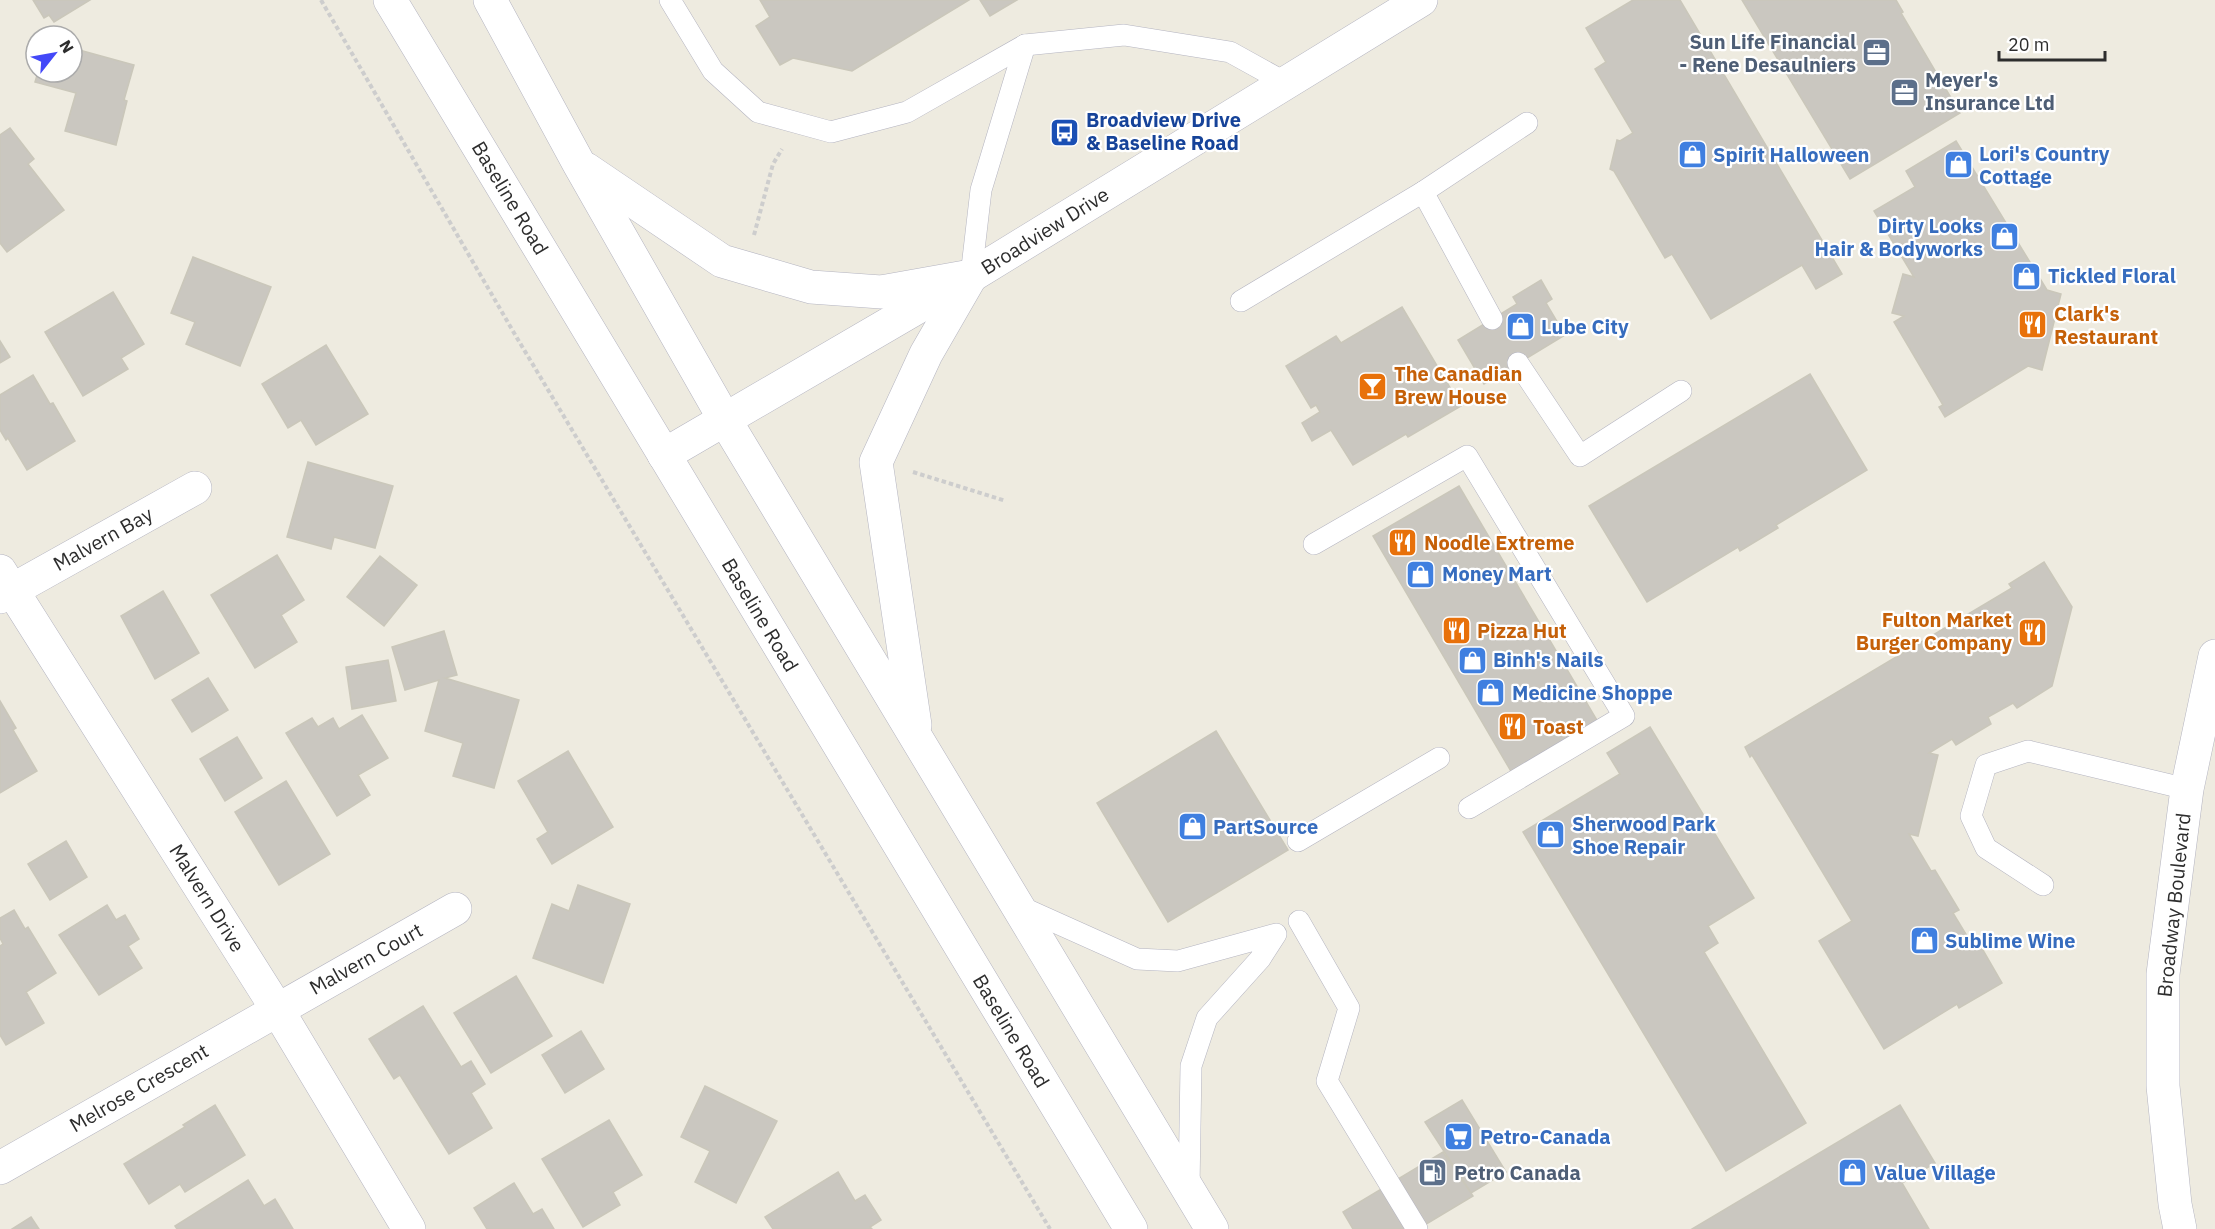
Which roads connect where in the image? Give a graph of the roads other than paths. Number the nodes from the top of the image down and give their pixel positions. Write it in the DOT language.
graph roads {
  1 [pos="390,0"];
  2 [pos="670,0"];
  3 [pos="1421,0"];
  4 [pos="491,1"];
  5 [pos="1025,45"];
  6 [pos="1286,83"];
  7 [pos="1527,123"];
  8 [pos="579,164"];
  9 [pos="1423,192"];
  10 [pos="971,276"];
  11 [pos="1241,301"];
  12 [pos="1492,319"];
  13 [pos="1518,363"];
  14 [pos="1681,391"];
  15 [pos="725,420"];
  16 [pos="664,455"];
  17 [pos="195,488"];
  18 [pos="1314,544"];
  19 [pos="4,586"];
  20 [pos="2215,656"];
  21 [pos="918,742"];
  22 [pos="1439,758"];
  23 [pos="2187,789"];
  24 [pos="1469,808"];
  25 [pos="1298,841"];
  26 [pos="2043,885"];
  27 [pos="1016,904"];
  28 [pos="455,909"];
  29 [pos="1299,921"];
  30 [pos="277,1008"];
  31 [pos="0,1168"];
  32 [pos="1189,1191"];
  33 [pos="409,1229"];
  34 [pos="1131,1229"];
  35 [pos="1212,1229"];
  36 [pos="1417,1229"];
  37 [pos="2180,1229"];
  1 -- 16 [label="main road, Baseline Road"];
  2 -- 5 [label="lane"];
  3 -- 6 [label="main road, Broadview Drive"];
  4 -- 8 [label="main road"];
  5 -- 6 [label="lane"];
  5 -- 10 [label="lane"];
  6 -- 10 [label="main road, Broadview Drive"];
  7 -- 9 [label="lane"];
  8 -- 10 [label="main road"];
  8 -- 15 [label="main road"];
  9 -- 11 [label="lane"];
  9 -- 12 [label="lane"];
  10 -- 15 [label="main road, Broadview Drive"];
  10 -- 21 [label="main road"];
  13 -- 14 [label="lane"];
  15 -- 16 [label="main road, Broadview Drive"];
  15 -- 21 [label="main road"];
  16 -- 34 [label="main road, Baseline Road"];
  17 -- 19 [label="main road, Malvern Bay"];
  18 -- 24 [label="lane"];
  19 -- 30 [label="main road, Malvern Drive"];
  20 -- 23 [label="main road, Broadway Boulevard"];
  21 -- 27 [label="main road"];
  22 -- 25 [label="lane"];
  23 -- 26 [label="lane"];
  23 -- 37 [label="main road, Broadway Boulevard"];
  27 -- 32 [label="main road"];
  27 -- 32 [label="lane"];
  28 -- 30 [label="main road, Malvern Court"];
  29 -- 36 [label="lane"];
  30 -- 31 [label="main road, Melrose Crescent"];
  30 -- 33 [label="main road, Malvern Drive"];
  32 -- 35 [label="main road"];
}
